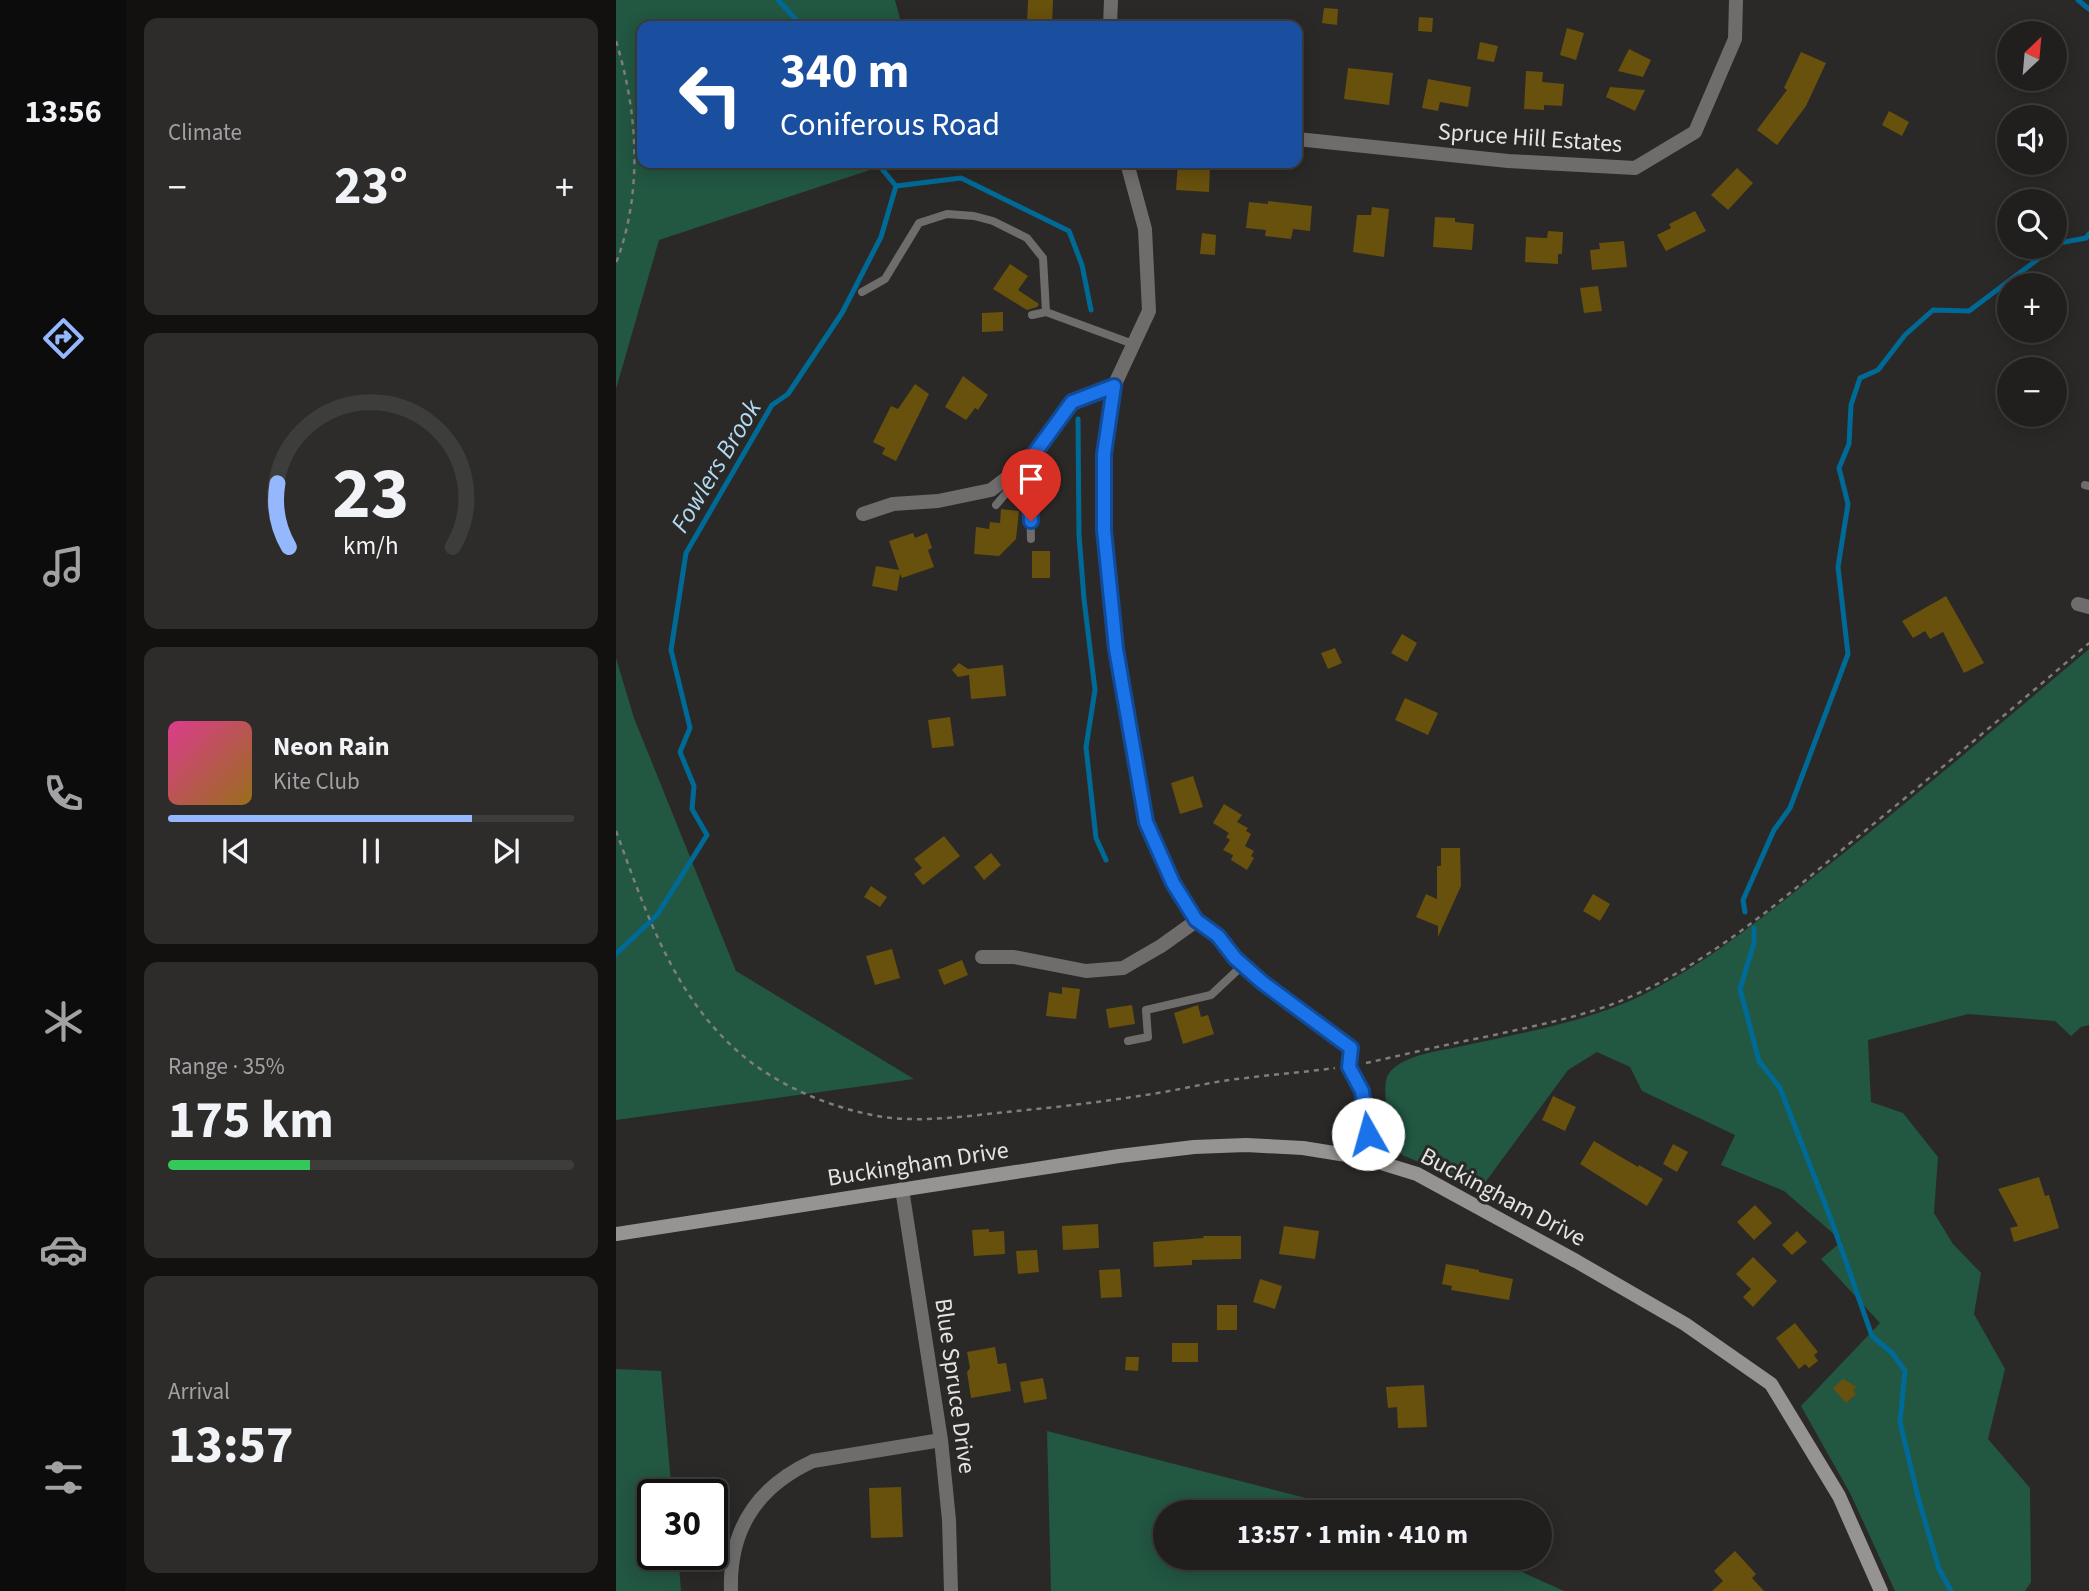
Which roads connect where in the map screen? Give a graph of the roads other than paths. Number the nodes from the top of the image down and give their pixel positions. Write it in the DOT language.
graph roads {
  1 [pos="1111,0"];
  2 [pos="1736,0"];
  3 [pos="1110,21"];
  4 [pos="1302,140"];
  5 [pos="1128,168"];
  6 [pos="862,292"];
  7 [pos="1046,312"];
  8 [pos="1032,315"];
  9 [pos="1133,344"];
  10 [pos="1114,386"];
  11 [pos="1017,470"];
  12 [pos="1018,487"];
  13 [pos="996,505"];
  14 [pos="863,514"];
  15 [pos="1031,539"];
  16 [pos="1196,920"];
  17 [pos="982,957"];
  18 [pos="1243,965"];
  19 [pos="1128,1041"];
  20 [pos="1365,1158"];
  21 [pos="902,1189"];
  22 [pos="616,1234"];
  23 [pos="941,1440"];
  24 [pos="732,1591"];
  25 [pos="951,1591"];
  26 [pos="1881,1591"];
  1 -- 3 [label="street"];
  2 -- 4 [label="street, Spruce Hill Estates"];
  5 -- 9 [label="street"];
  6 -- 7 [label="lane"];
  7 -- 8 [label="lane"];
  7 -- 9 [label="lane"];
  9 -- 10 [label="street"];
  10 -- 11 [label="street"];
  10 -- 16 [label="street"];
  11 -- 12 [label="lane"];
  11 -- 14 [label="street"];
  12 -- 13 [label="lane"];
  12 -- 15 [label="lane"];
  16 -- 17 [label="street"];
  16 -- 18 [label="street"];
  18 -- 19 [label="lane"];
  18 -- 20 [label="street"];
  20 -- 21 [label="street, Buckingham Drive"];
  20 -- 26 [label="street, Buckingham Drive"];
  21 -- 22 [label="street, Buckingham Drive"];
  21 -- 23 [label="street, Blue Spruce Drive"];
  23 -- 24 [label="street"];
  23 -- 25 [label="street, Blue Spruce Drive"];
}
